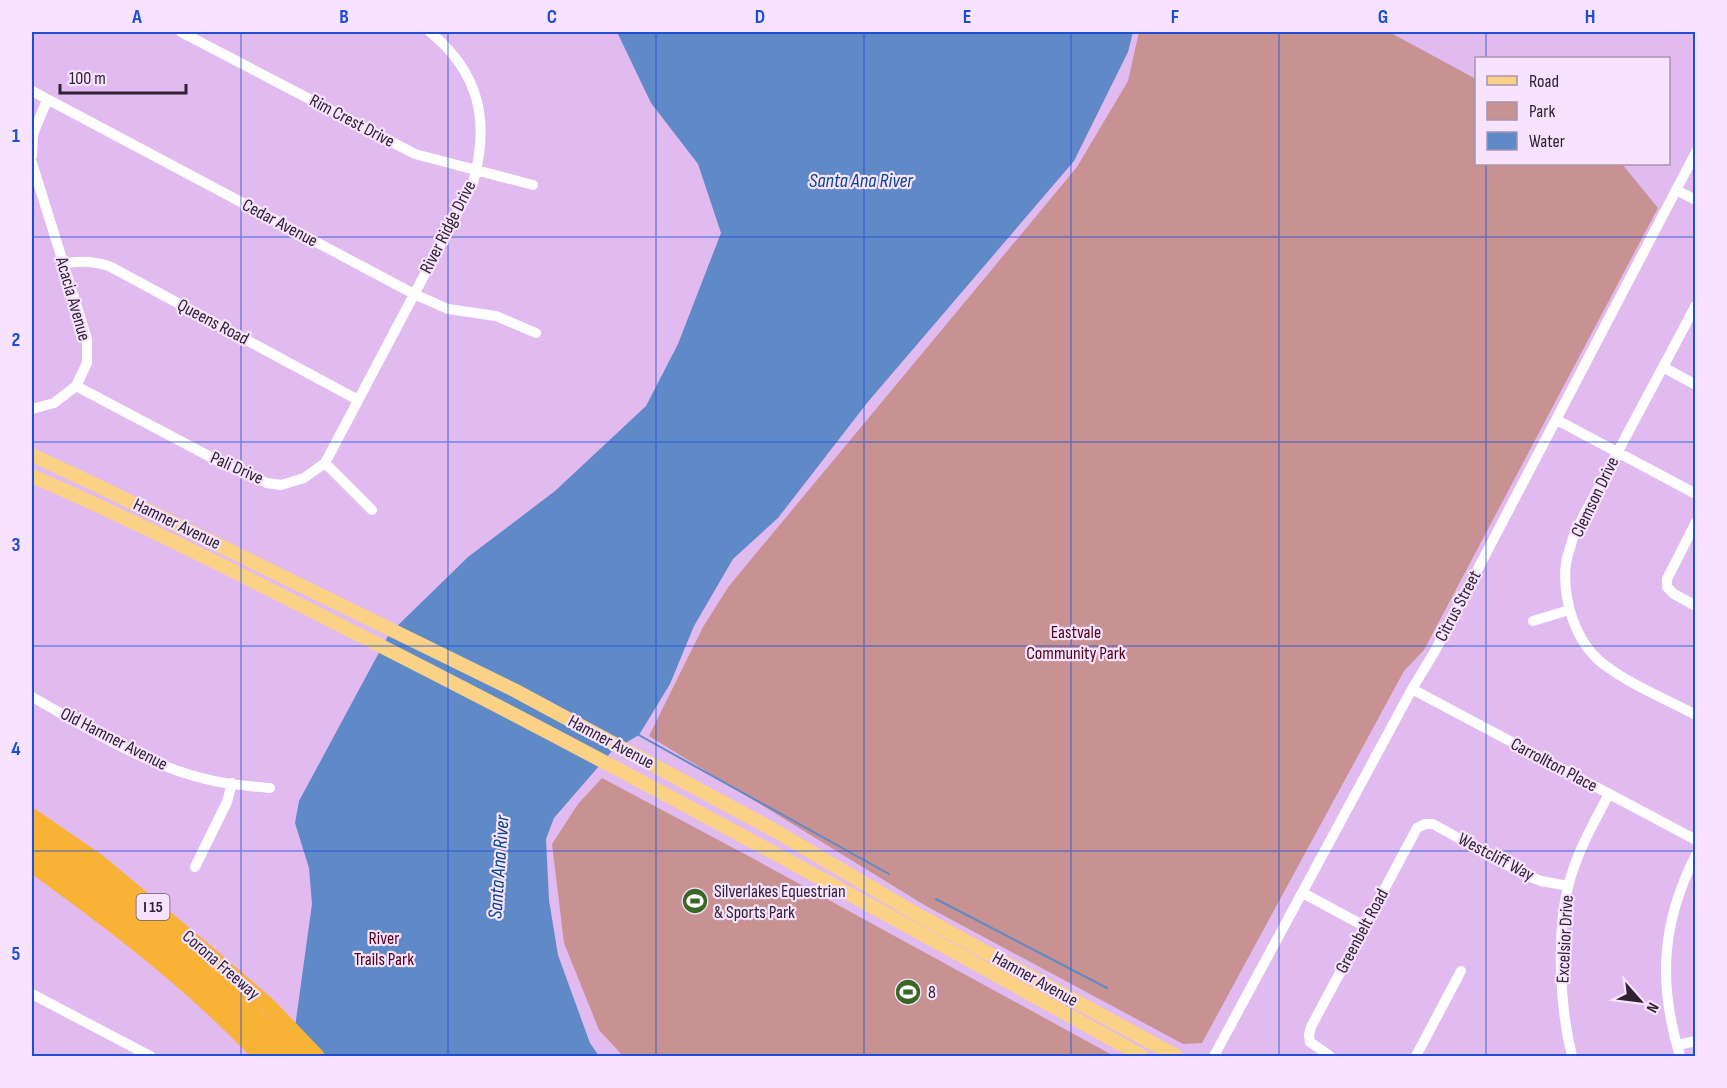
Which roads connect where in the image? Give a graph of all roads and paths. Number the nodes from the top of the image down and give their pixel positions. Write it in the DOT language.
graph roads {
  1 [pos="181,32"];
  2 [pos="430,32"];
  3 [pos="32,91"];
  4 [pos="47,100"];
  5 [pos="1695,153"];
  6 [pos="32,156"];
  7 [pos="32,163"];
  8 [pos="476,169"];
  9 [pos="533,185"];
  10 [pos="1676,190"];
  11 [pos="1695,200"];
  12 [pos="63,264"];
  13 [pos="414,294"];
  14 [pos="1695,305"];
  15 [pos="536,333"];
  16 [pos="1662,367"];
  17 [pos="1695,385"];
  18 [pos="76,386"];
  19 [pos="358,400"];
  20 [pos="32,409"];
  21 [pos="1557,420"];
  22 [pos="1618,451"];
  23 [pos="32,455"];
  24 [pos="325,463"];
  25 [pos="32,476"];
  26 [pos="1695,494"];
  27 [pos="372,510"];
  28 [pos="1695,522"];
  29 [pos="1695,606"];
  30 [pos="1569,610"];
  31 [pos="1533,621"];
  32 [pos="1412,689"];
  33 [pos="32,697"];
  34 [pos="1695,715"];
  35 [pos="232,783"];
  36 [pos="270,788"];
  37 [pos="1609,794"];
  38 [pos="32,816"];
  39 [pos="1425,824"];
  40 [pos="32,831"];
  41 [pos="1695,840"];
  42 [pos="32,848"];
  43 [pos="1695,855"];
  44 [pos="32,865"];
  45 [pos="195,867"];
  46 [pos="1568,886"];
  47 [pos="1303,893"];
  48 [pos="1364,926"];
  49 [pos="1461,971"];
  50 [pos="32,994"];
  51 [pos="255,1032"];
  52 [pos="1695,1041"];
  53 [pos="1677,1045"];
  54 [pos="150,1056"];
  55 [pos="261,1056"];
  56 [pos="278,1056"];
  57 [pos="298,1056"];
  58 [pos="317,1056"];
  59 [pos="1142,1056"];
  60 [pos="1176,1056"];
  61 [pos="1214,1056"];
  62 [pos="1330,1056"];
  63 [pos="1416,1056"];
  64 [pos="1572,1056"];
  65 [pos="1680,1056"];
  1 -- 8 [label="street, Rim Crest Drive"];
  2 -- 8 [label="street, River Ridge Drive"];
  3 -- 4 [label="street, Cedar Avenue"];
  4 -- 6 [label="street"];
  4 -- 13 [label="street, Cedar Avenue"];
  5 -- 10 [label="street, Citrus Street"];
  7 -- 12 [label="street, Acacia Avenue"];
  8 -- 9 [label="street, Rim Crest Drive"];
  8 -- 13 [label="street, River Ridge Drive"];
  10 -- 11 [label="street"];
  10 -- 21 [label="street, Citrus Street"];
  12 -- 18 [label="street, Acacia Avenue"];
  12 -- 19 [label="street, Queens Road"];
  13 -- 15 [label="street, Cedar Avenue"];
  13 -- 19 [label="street, Pali Drive"];
  14 -- 16 [label="street, Clemson Drive"];
  16 -- 17 [label="street"];
  16 -- 22 [label="street, Clemson Drive"];
  18 -- 20 [label="street"];
  18 -- 24 [label="street, Pali Drive"];
  19 -- 24 [label="street, Pali Drive"];
  21 -- 22 [label="street"];
  21 -- 32 [label="street, Citrus Street"];
  22 -- 26 [label="street"];
  22 -- 30 [label="street, Clemson Drive"];
  23 -- 60 [label="main road, Hamner Avenue"];
  24 -- 27 [label="street"];
  25 -- 59 [label="main road, Hamner Avenue"];
  28 -- 29 [label="street"];
  30 -- 31 [label="street"];
  30 -- 34 [label="street, Clemson Drive"];
  32 -- 37 [label="street, Carrollton Place"];
  32 -- 47 [label="street, Citrus Street"];
  33 -- 35 [label="street, Old Hamner Avenue"];
  35 -- 36 [label="street, Old Hamner Avenue"];
  35 -- 45 [label="street"];
  37 -- 41 [label="street, Carrollton Place"];
  37 -- 46 [label="street, Excelsior Drive"];
  38 -- 58 [label="highway, Corona Freeway / I 15"];
  39 -- 46 [label="street, Westcliff Way"];
  39 -- 48 [label="street, Greenbelt Road"];
  40 -- 51 [label="highway"];
  42 -- 51 [label="highway"];
  43 -- 53 [label="street"];
  44 -- 51 [label="highway, I 15"];
  46 -- 64 [label="street, Excelsior Drive"];
  47 -- 48 [label="street"];
  47 -- 61 [label="street, Citrus Street"];
  48 -- 62 [label="street, Greenbelt Road"];
  49 -- 63 [label="street"];
  50 -- 54 [label="street"];
  51 -- 55 [label="highway, I 15"];
  51 -- 56 [label="highway"];
  51 -- 57 [label="highway"];
  52 -- 53 [label="street"];
  53 -- 65 [label="street"];
}
